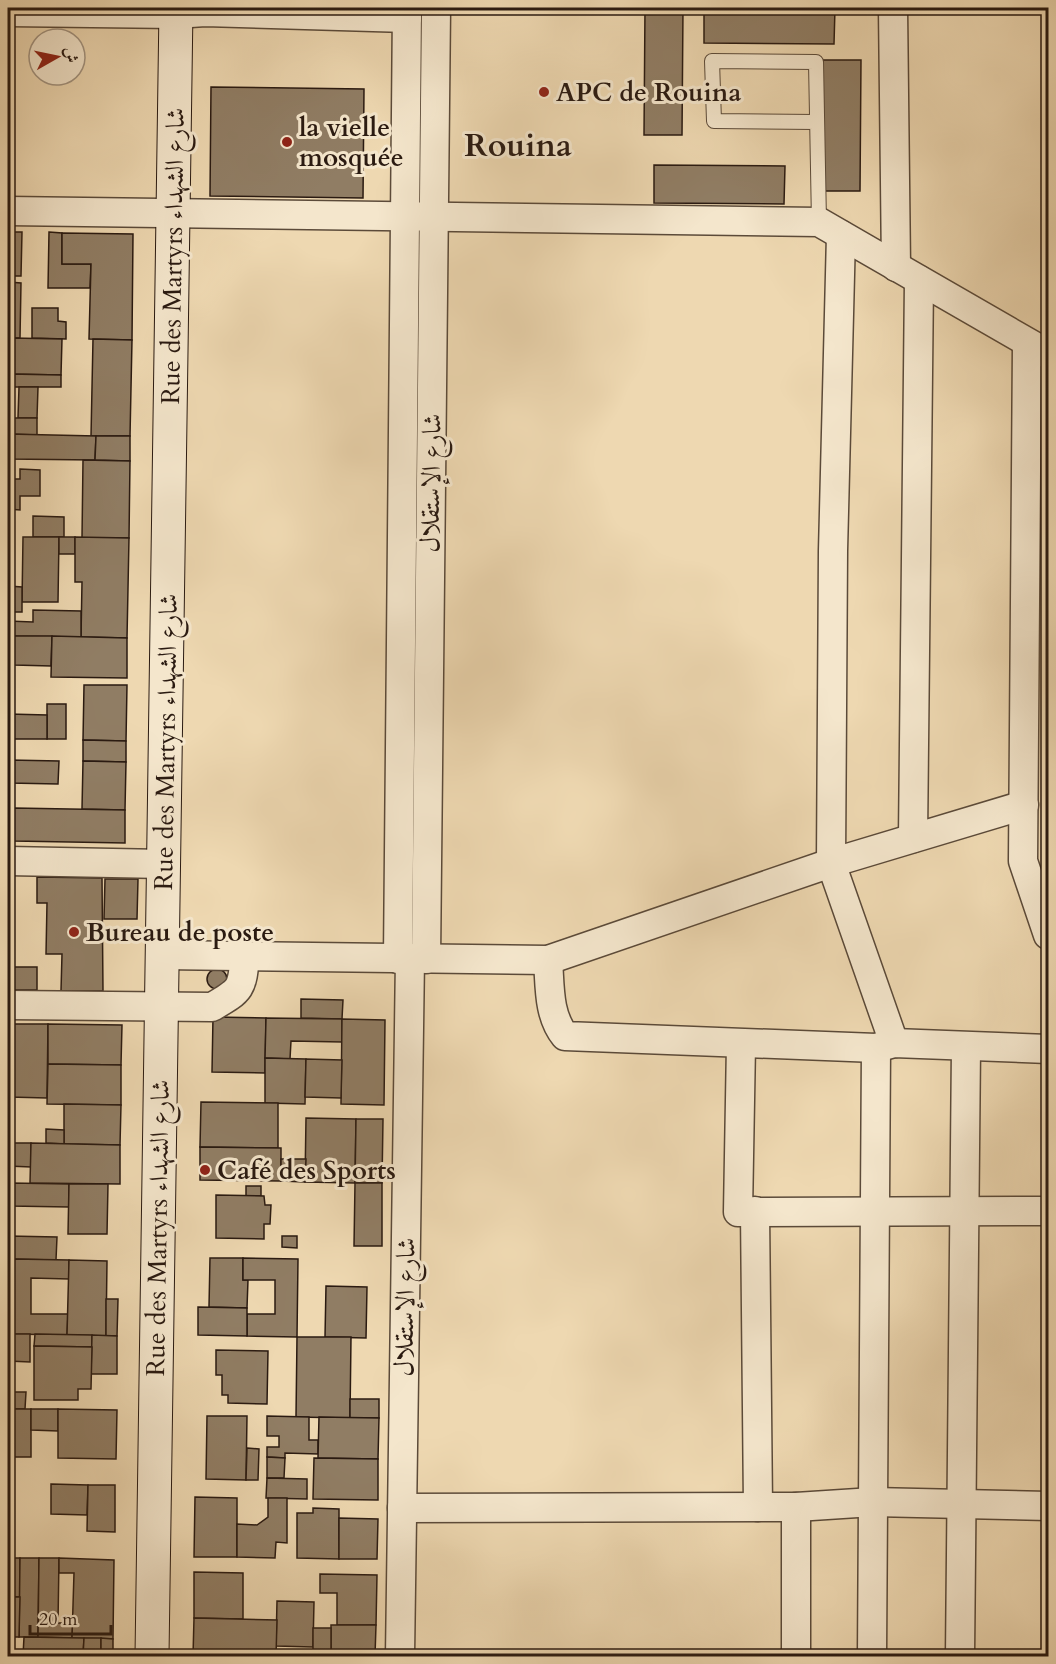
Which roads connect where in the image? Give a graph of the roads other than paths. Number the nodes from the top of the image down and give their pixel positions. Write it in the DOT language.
graph roads {
  1 [pos="436,8"];
  2 [pos="893,8"];
  3 [pos="176,11"];
  4 [pos="8,12"];
  5 [pos="407,13"];
  6 [pos="816,122"];
  7 [pos="8,210"];
  8 [pos="174,213"];
  9 [pos="405,217"];
  10 [pos="434,218"];
  11 [pos="830,229"];
  12 [pos="908,274"];
  13 [pos="1038,348"];
  14 [pos="1024,805"];
  15 [pos="914,838"];
  16 [pos="1036,858"];
  17 [pos="8,861"];
  18 [pos="831,863"];
  19 [pos="164,864"];
  20 [pos="1048,935"];
  21 [pos="163,955"];
  22 [pos="245,956"];
  23 [pos="411,959"];
  24 [pos="548,960"];
  25 [pos="8,1005"];
  26 [pos="162,1008"];
  27 [pos="741,1044"];
  28 [pos="885,1045"];
  29 [pos="966,1047"];
  30 [pos="1048,1049"];
  31 [pos="755,1211"];
  32 [pos="877,1211"];
  33 [pos="1048,1211"];
  34 [pos="963,1212"];
  35 [pos="873,1502"];
  36 [pos="961,1504"];
  37 [pos="1048,1506"];
  38 [pos="758,1507"];
  39 [pos="796,1507"];
  40 [pos="402,1508"];
  41 [pos="152,1656"];
  42 [pos="400,1656"];
  43 [pos="796,1656"];
  44 [pos="872,1656"];
  45 [pos="960,1656"];
  1 -- 10 [label="street, شارع الإستقلال"];
  2 -- 12 [label="street"];
  3 -- 4 [label="street"];
  3 -- 5 [label="street"];
  3 -- 8 [label="main road, Rue des Martyrs شارع الشهداء"];
  5 -- 9 [label="street, شارع الإستقلال"];
  6 -- 6 [label="lane"];
  6 -- 11 [label="lane"];
  7 -- 8 [label="street"];
  8 -- 9 [label="street"];
  8 -- 19 [label="main road, Rue des Martyrs شارع الشهداء"];
  9 -- 10 [label="street"];
  9 -- 23 [label="street, شارع الإستقلال"];
  10 -- 11 [label="street"];
  10 -- 23 [label="street, شارع الإستقلال"];
  11 -- 12 [label="street"];
  11 -- 18 [label="street"];
  12 -- 13 [label="street"];
  12 -- 15 [label="street"];
  13 -- 14 [label="street"];
  14 -- 15 [label="street"];
  14 -- 16 [label="street"];
  15 -- 18 [label="street"];
  16 -- 20 [label="street"];
  17 -- 19 [label="street"];
  18 -- 24 [label="street"];
  18 -- 28 [label="street"];
  19 -- 21 [label="main road, Rue des Martyrs شارع الشهداء"];
  21 -- 22 [label="street"];
  21 -- 26 [label="main road, Rue des Martyrs شارع الشهداء"];
  22 -- 23 [label="street"];
  22 -- 26 [label="street"];
  23 -- 24 [label="street"];
  23 -- 40 [label="street, شارع الإستقلال"];
  24 -- 27 [label="street"];
  25 -- 26 [label="street"];
  26 -- 41 [label="main road, Rue des Martyrs شارع الشهداء"];
  27 -- 28 [label="street"];
  27 -- 31 [label="street"];
  28 -- 29 [label="street"];
  28 -- 32 [label="street"];
  29 -- 30 [label="street"];
  29 -- 34 [label="street"];
  31 -- 32 [label="street"];
  31 -- 38 [label="street"];
  32 -- 34 [label="street"];
  32 -- 35 [label="street"];
  33 -- 34 [label="street"];
  34 -- 36 [label="street"];
  35 -- 36 [label="street"];
  35 -- 39 [label="street"];
  35 -- 44 [label="street"];
  36 -- 37 [label="street"];
  36 -- 45 [label="street"];
  38 -- 39 [label="street"];
  38 -- 40 [label="street"];
  39 -- 43 [label="street"];
  40 -- 42 [label="street, شارع الإستقلال"];
}
